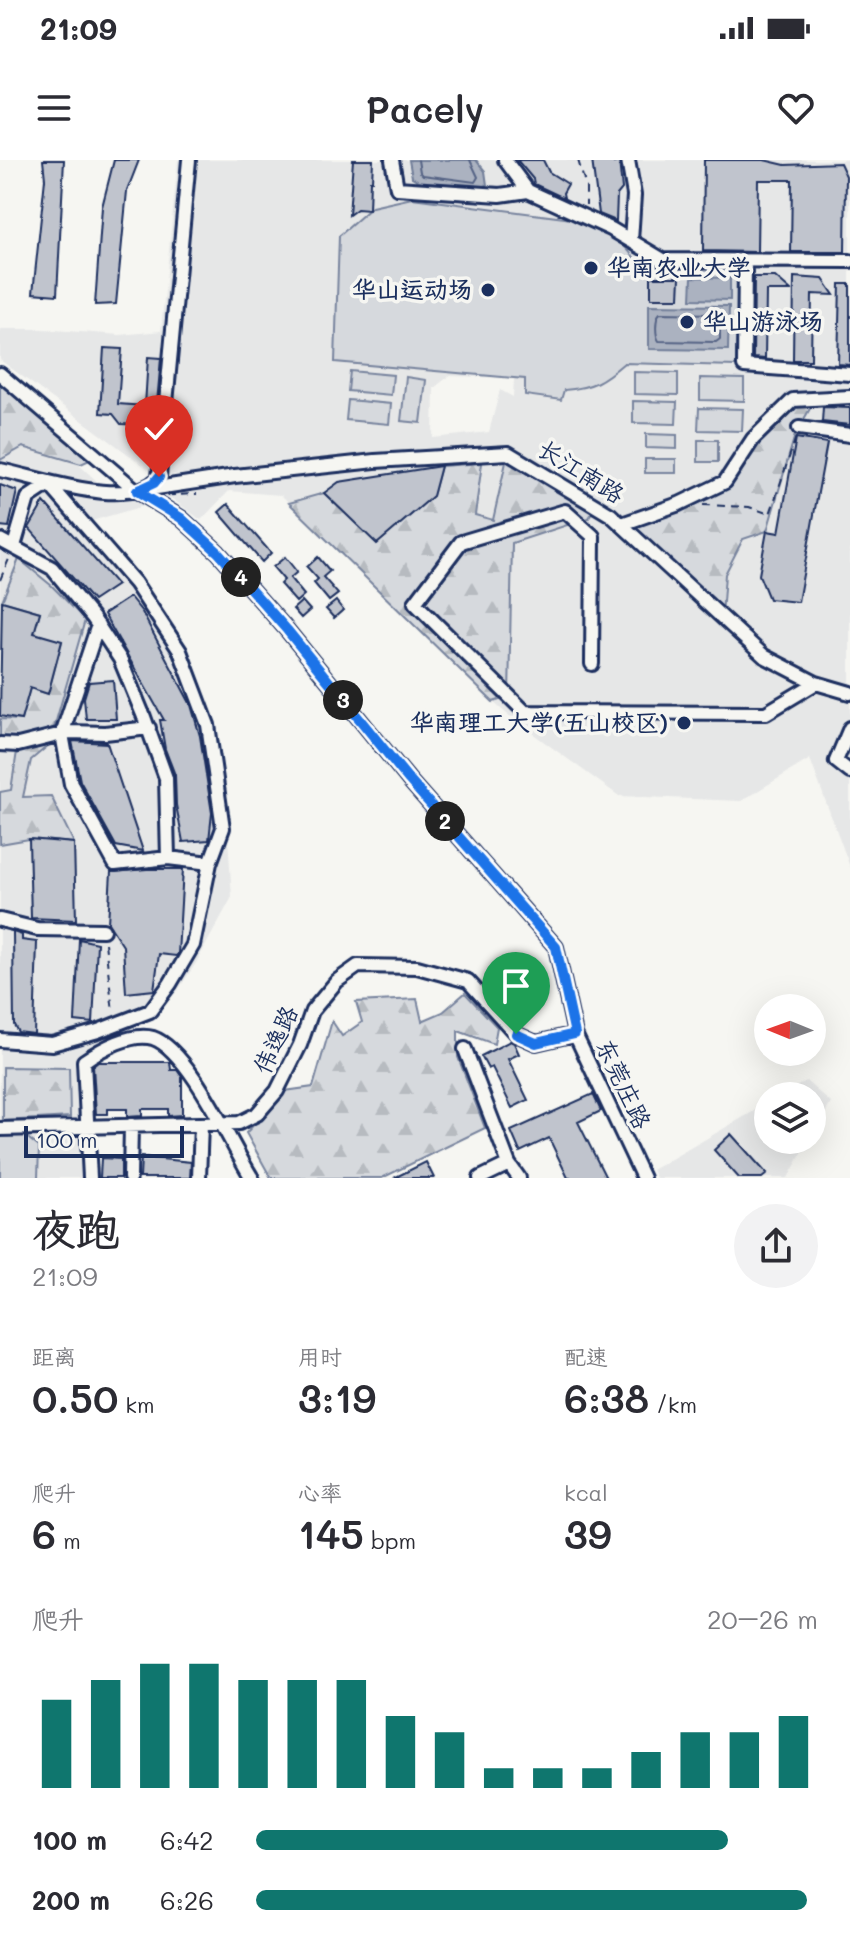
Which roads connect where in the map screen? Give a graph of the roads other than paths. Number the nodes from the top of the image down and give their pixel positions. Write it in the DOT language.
graph roads {
  1 [pos="189,160"];
  2 [pos="392,160"];
  3 [pos="505,160"];
  4 [pos="628,160"];
  5 [pos="528,191"];
  6 [pos="631,241"];
  7 [pos="850,261"];
  8 [pos="745,262"];
  9 [pos="0,374"];
  10 [pos="850,374"];
  11 [pos="850,397"];
  12 [pos="799,428"];
  13 [pos="850,435"];
  14 [pos="0,470"];
  15 [pos="49,484"];
  16 [pos="131,494"];
  17 [pos="622,524"];
  18 [pos="0,540"];
  19 [pos="14,546"];
  20 [pos="98,625"];
  21 [pos="592,664"];
  22 [pos="816,683"];
  23 [pos="850,693"];
  24 [pos="149,728"];
  25 [pos="850,728"];
  26 [pos="62,734"];
  27 [pos="0,744"];
  28 [pos="850,772"];
  29 [pos="168,858"];
  30 [pos="210,863"];
  31 [pos="0,920"];
  32 [pos="103,930"];
  33 [pos="575,1034"];
  34 [pos="0,1040"];
  35 [pos="465,1049"];
  36 [pos="222,1123"];
  37 [pos="201,1124"];
  38 [pos="131,1125"];
  39 [pos="83,1126"];
  40 [pos="0,1129"];
  41 [pos="509,1164"];
  42 [pos="90,1178"];
  43 [pos="130,1178"];
  44 [pos="199,1178"];
  45 [pos="252,1178"];
  46 [pos="480,1178"];
  47 [pos="519,1178"];
  48 [pos="643,1178"];
  1 -- 16 [label="street"];
  2 -- 5 [label="street"];
  3 -- 5 [label="street"];
  4 -- 6 [label="street"];
  5 -- 6 [label="street"];
  6 -- 8 [label="street"];
  7 -- 8 [label="street"];
  8 -- 10 [label="street"];
  9 -- 16 [label="street, 东莞庄路"];
  11 -- 17 [label="street"];
  12 -- 13 [label="street"];
  14 -- 15 [label="street, 长江南路"];
  15 -- 16 [label="street, 长江南路"];
  15 -- 19 [label="street"];
  15 -- 30 [label="street"];
  16 -- 17 [label="street, 长江南路"];
  16 -- 33 [label="street, 东莞庄路"];
  17 -- 22 [label="street, 长江南路"];
  18 -- 19 [label="street"];
  19 -- 20 [label="street"];
  20 -- 24 [label="street"];
  20 -- 26 [label="street"];
  21 -- 22 [label="street"];
  22 -- 23 [label="street, 长江南路"];
  24 -- 26 [label="street"];
  24 -- 29 [label="street"];
  25 -- 28 [label="street"];
  26 -- 27 [label="street"];
  26 -- 29 [label="street"];
  29 -- 30 [label="street"];
  30 -- 34 [label="street"];
  31 -- 32 [label="street"];
  33 -- 36 [label="street, 伟逸路"];
  33 -- 48 [label="street, 东莞庄路"];
  35 -- 41 [label="street"];
  36 -- 37 [label="street, 伟逸路"];
  36 -- 39 [label="street"];
  36 -- 45 [label="street"];
  37 -- 38 [label="street, 伟逸路"];
  37 -- 44 [label="street"];
  38 -- 39 [label="street, 伟逸路"];
  38 -- 43 [label="street"];
  39 -- 40 [label="street, 伟逸路"];
  39 -- 42 [label="street"];
  41 -- 46 [label="street"];
  41 -- 47 [label="street"];
}
